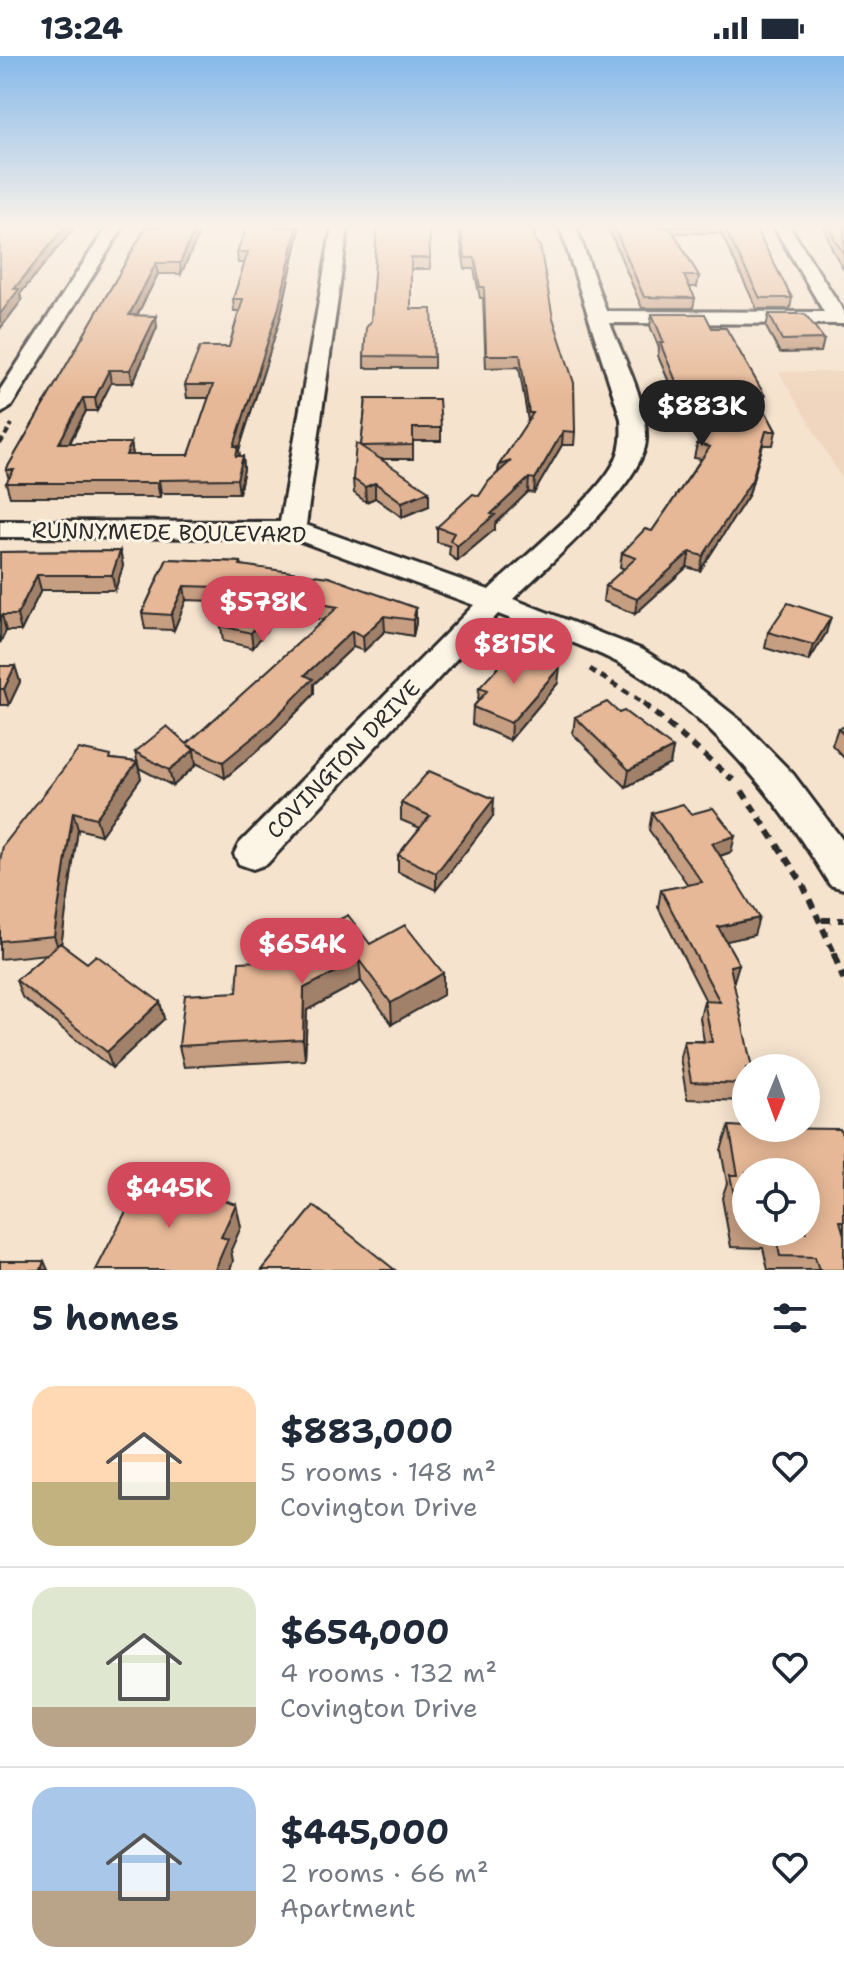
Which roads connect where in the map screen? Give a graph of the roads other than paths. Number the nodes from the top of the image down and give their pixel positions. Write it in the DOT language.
graph roads {
  1 [pos="79,284"];
  2 [pos="331,284"];
  3 [pos="589,284"];
  4 [pos="819,284"];
  5 [pos="601,317"];
  6 [pos="841,318"];
  7 [pos="0,407"];
  8 [pos="0,529"];
  9 [pos="292,530"];
  10 [pos="495,600"];
  11 [pos="253,854"];
  12 [pos="844,874"];
  1 -- 7 [label="street"];
  2 -- 9 [label="street"];
  3 -- 5 [label="street, COVINGTON DRIVE"];
  4 -- 6 [label="street"];
  5 -- 6 [label="street"];
  5 -- 10 [label="street, COVINGTON DRIVE"];
  8 -- 9 [label="street, RUNNYMEDE BOULEVARD"];
  9 -- 10 [label="street, RUNNYMEDE BOULEVARD"];
  10 -- 11 [label="street, COVINGTON DRIVE"];
  10 -- 12 [label="street, RUNNYMEDE BOULEVARD"];
}
